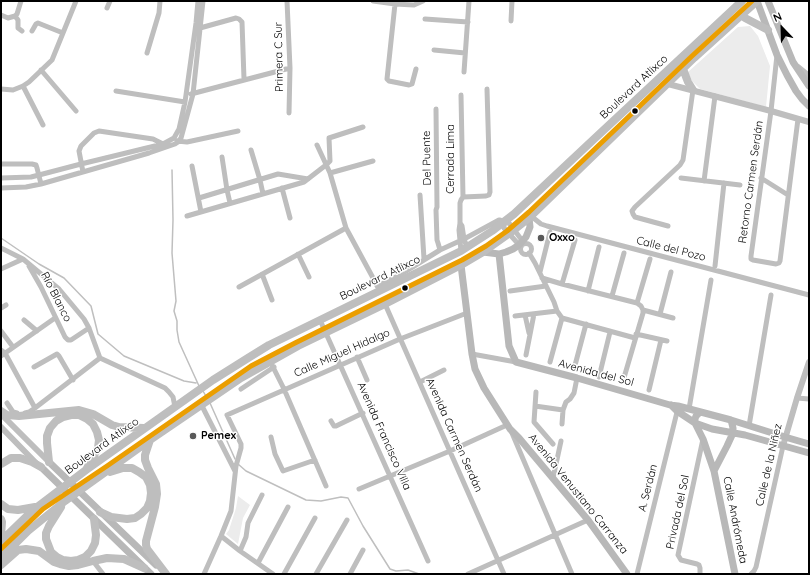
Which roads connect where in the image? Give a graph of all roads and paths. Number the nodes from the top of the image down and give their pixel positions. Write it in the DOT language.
graph roads {
  1 [pos="21,1"];
  2 [pos="76,1"];
  3 [pos="110,1"];
  4 [pos="160,1"];
  5 [pos="198,1"];
  6 [pos="203,1"];
  7 [pos="287,1"];
  8 [pos="373,1"];
  9 [pos="423,1"];
  10 [pos="469,1"];
  11 [pos="512,1"];
  12 [pos="768,1"];
  13 [pos="737,2"];
  14 [pos="759,2"];
  15 [pos="395,4"];
  16 [pos="107,8"];
  17 [pos="1,16"];
  18 [pos="15,16"];
  19 [pos="745,18"];
  20 [pos="426,19"];
  21 [pos="511,21"];
  22 [pos="468,22"];
  23 [pos="199,25"];
  24 [pos="22,30"];
  25 [pos="768,30"];
  26 [pos="32,31"];
  27 [pos="63,33"];
  28 [pos="434,50"];
  29 [pos="147,53"];
  30 [pos="465,53"];
  31 [pos="777,55"];
  32 [pos="793,62"];
  33 [pos="675,63"];
  34 [pos="290,68"];
  35 [pos="416,69"];
  36 [pos="683,69"];
  37 [pos="41,70"];
  38 [pos="464,72"];
  39 [pos="809,76"];
  40 [pos="244,79"];
  41 [pos="668,84"];
  42 [pos="22,86"];
  43 [pos="809,86"];
  44 [pos="1,89"];
  45 [pos="487,89"];
  46 [pos="693,90"];
  47 [pos="116,91"];
  48 [pos="193,94"];
  49 [pos="186,95"];
  50 [pos="461,95"];
  51 [pos="715,96"];
  52 [pos="185,102"];
  53 [pos="809,106"];
  54 [pos="436,109"];
  55 [pos="76,111"];
  56 [pos="771,111"];
  57 [pos="289,113"];
  58 [pos="798,119"];
  59 [pos="809,122"];
  60 [pos="43,125"];
  61 [pos="363,127"];
  62 [pos="238,132"];
  63 [pos="176,140"];
  64 [pos="163,144"];
  65 [pos="317,145"];
  66 [pos="252,150"];
  67 [pos="222,157"];
  68 [pos="373,161"];
  69 [pos="1,164"];
  70 [pos="81,164"];
  71 [pos="326,165"];
  72 [pos="192,166"];
  73 [pos="83,172"];
  74 [pos="330,173"];
  75 [pos="39,175"];
  76 [pos="1,178"];
  77 [pos="681,178"];
  78 [pos="761,178"];
  79 [pos="308,179"];
  80 [pos="260,180"];
  81 [pos="704,181"];
  82 [pos="724,183"];
  83 [pos="41,184"];
  84 [pos="740,185"];
  85 [pos="1,188"];
  86 [pos="282,188"];
  87 [pos="227,190"];
  88 [pos="262,194"];
  89 [pos="420,195"];
  90 [pos="788,195"];
  91 [pos="463,197"];
  92 [pos="199,198"];
  93 [pos="230,203"];
  94 [pos="201,212"];
  95 [pos="187,216"];
  96 [pos="530,217"];
  97 [pos="290,218"];
  98 [pos="504,222"];
  99 [pos="668,226"];
  100 [pos="346,228"];
  101 [pos="512,232"];
  102 [pos="550,232"];
  103 [pos="462,240"];
  104 [pos="575,240"];
  105 [pos="522,244"];
  106 [pos="599,247"];
  107 [pos="1,248"];
  108 [pos="464,249"];
  109 [pos="440,250"];
  110 [pos="483,252"];
  111 [pos="529,253"];
  112 [pos="624,253"];
  113 [pos="298,254"];
  114 [pos="499,254"];
  115 [pos="424,259"];
  116 [pos="650,259"];
  117 [pos="25,261"];
  118 [pos="461,264"];
  119 [pos="715,266"];
  120 [pos="1,269"];
  121 [pos="540,272"];
  122 [pos="672,272"];
  123 [pos="262,274"];
  124 [pos="309,277"];
  125 [pos="542,278"];
  126 [pos="711,280"];
  127 [pos="51,282"];
  128 [pos="387,284"];
  129 [pos="562,284"];
  130 [pos="546,286"];
  131 [pos="41,287"];
  132 [pos="239,287"];
  133 [pos="378,288"];
  134 [pos="510,291"];
  135 [pos="588,291"];
  136 [pos="771,295"];
  137 [pos="612,296"];
  138 [pos="809,296"];
  139 [pos="272,300"];
  140 [pos="637,303"];
  141 [pos="385,304"];
  142 [pos="643,310"];
  143 [pos="557,311"];
  144 [pos="467,313"];
  145 [pos="534,314"];
  146 [pos="660,314"];
  147 [pos="525,315"];
  148 [pos="515,316"];
  149 [pos="56,318"];
  150 [pos="562,318"];
  151 [pos="673,318"];
  152 [pos="24,320"];
  153 [pos="320,320"];
  154 [pos="586,324"];
  155 [pos="89,328"];
  156 [pos="1,330"];
  157 [pos="36,330"];
  158 [pos="326,332"];
  159 [pos="610,332"];
  160 [pos="636,336"];
  161 [pos="529,337"];
  162 [pos="400,339"];
  163 [pos="13,347"];
  164 [pos="2,353"];
  165 [pos="472,354"];
  166 [pos="526,355"];
  167 [pos="100,358"];
  168 [pos="357,358"];
  169 [pos="516,362"];
  170 [pos="550,362"];
  171 [pos="809,362"];
  172 [pos="272,364"];
  173 [pos="341,364"];
  174 [pos="34,367"];
  175 [pos="574,369"];
  176 [pos="444,370"];
  177 [pos="599,377"];
  178 [pos="577,378"];
  179 [pos="72,380"];
  180 [pos="367,380"];
  181 [pos="623,381"];
  182 [pos="420,382"];
  183 [pos="241,389"];
  184 [pos="284,390"];
  185 [pos="649,390"];
  186 [pos="536,392"];
  187 [pos="797,398"];
  188 [pos="809,399"];
  189 [pos="7,403"];
  190 [pos="203,404"];
  191 [pos="535,406"];
  192 [pos="175,407"];
  193 [pos="35,408"];
  194 [pos="678,408"];
  195 [pos="689,409"];
  196 [pos="564,410"];
  197 [pos="700,412"];
  198 [pos="1,413"];
  199 [pos="363,413"];
  200 [pos="731,420"];
  201 [pos="331,421"];
  202 [pos="695,423"];
  203 [pos="562,424"];
  204 [pos="749,426"];
  205 [pos="1,427"];
  206 [pos="509,427"];
  207 [pos="145,428"];
  208 [pos="733,432"];
  209 [pos="271,437"];
  210 [pos="785,437"];
  211 [pos="703,439"];
  212 [pos="150,440"];
  213 [pos="561,441"];
  214 [pos="553,444"];
  215 [pos="809,444"];
  216 [pos="783,446"];
  217 [pos="450,451"];
  218 [pos="809,453"];
  219 [pos="315,460"];
  220 [pos="49,462"];
  221 [pos="1,464"];
  222 [pos="40,467"];
  223 [pos="86,470"];
  224 [pos="714,471"];
  225 [pos="235,472"];
  226 [pos="102,475"];
  227 [pos="390,476"];
  228 [pos="553,478"];
  229 [pos="326,486"];
  230 [pos="359,489"];
  231 [pos="262,495"];
  232 [pos="65,501"];
  233 [pos="1,504"];
  234 [pos="38,506"];
  235 [pos="288,507"];
  236 [pos="100,512"];
  237 [pos="315,518"];
  238 [pos="1,519"];
  239 [pos="94,519"];
  240 [pos="347,520"];
  241 [pos="588,520"];
  242 [pos="1,536"];
  243 [pos="221,536"];
  244 [pos="555,536"];
  245 [pos="1,541"];
  246 [pos="363,550"];
  247 [pos="240,551"];
  248 [pos="1,558"];
  249 [pos="93,561"];
  250 [pos="428,561"];
  251 [pos="498,561"];
  252 [pos="258,563"];
  253 [pos="1,565"];
  254 [pos="144,568"];
  255 [pos="103,574"];
  256 [pos="151,574"];
  257 [pos="166,574"];
  258 [pos="204,574"];
  259 [pos="273,574"];
  260 [pos="284,574"];
  261 [pos="316,574"];
  262 [pos="350,574"];
  263 [pos="468,574"];
  264 [pos="504,574"];
  265 [pos="572,574"];
  266 [pos="627,574"];
  267 [pos="637,574"];
  268 [pos="700,574"];
  269 [pos="735,574"];
  270 [pos="751,574"];
  1 -- 18 [label="street"];
  2 -- 27 [label="street"];
  3 -- 16 [label="street"];
  4 -- 29 [label="street"];
  5 -- 23 [label="street"];
  6 -- 23 [label="street"];
  7 -- 34 [label="street, Primera C Sur"];
  8 -- 15 [label="street"];
  9 -- 15 [label="street"];
  10 -- 22 [label="street"];
  11 -- 21 [label="street"];
  12 -- 32 [label="main road"];
  13 -- 19 [label="main road"];
  13 -- 33 [label="main road, Boulevard Atlixco"];
  13 -- 33 [label="main road"];
  14 -- 19 [label="main road"];
  14 -- 25 [label="main road"];
  14 -- 36 [label="main road, Boulevard Atlixco"];
  15 -- 35 [label="street"];
  17 -- 18 [label="street"];
  18 -- 24 [label="street"];
  19 -- 25 [label="main road"];
  19 -- 36 [label="main road"];
  20 -- 22 [label="street"];
  22 -- 30 [label="street"];
  23 -- 40 [label="street"];
  23 -- 48 [label="street"];
  23 -- 49 [label="street"];
  25 -- 31 [label="main road"];
  26 -- 27 [label="street"];
  27 -- 37 [label="street"];
  28 -- 30 [label="street"];
  30 -- 38 [label="street"];
  31 -- 53 [label="main road"];
  31 -- 56 [label="street, Retorno Carmen Serdán"];
  32 -- 39 [label="street"];
  32 -- 43 [label="main road"];
  33 -- 98 [label="main road, Boulevard Atlixco"];
  34 -- 40 [label="street"];
  34 -- 57 [label="street, Primera C Sur"];
  36 -- 41 [label="main road, Boulevard Atlixco"];
  36 -- 46 [label="main road"];
  37 -- 42 [label="street"];
  37 -- 55 [label="street"];
  40 -- 48 [label="street"];
  41 -- 46 [label="street"];
  41 -- 96 [label="main road, Boulevard Atlixco"];
  42 -- 44 [label="street"];
  42 -- 60 [label="street"];
  45 -- 91 [label="street"];
  46 -- 51 [label="street"];
  46 -- 99 [label="street"];
  47 -- 52 [label="street"];
  48 -- 49 [label="street"];
  48 -- 63 [label="street"];
  49 -- 52 [label="street"];
  50 -- 91 [label="street, Cerrada Lima"];
  51 -- 56 [label="street"];
  51 -- 81 [label="street"];
  52 -- 63 [label="street"];
  54 -- 109 [label="street, Del Puente"];
  56 -- 58 [label="street"];
  56 -- 78 [label="street, Retorno Carmen Serdán"];
  58 -- 59 [label="street"];
  58 -- 90 [label="street, Retorno Carmen Serdán"];
  61 -- 71 [label="street"];
  62 -- 63 [label="street"];
  63 -- 64 [label="street"];
  63 -- 73 [label="street"];
  64 -- 70 [label="street"];
  64 -- 70 [label="street"];
  65 -- 71 [label="street"];
  66 -- 80 [label="street"];
  67 -- 87 [label="street"];
  68 -- 74 [label="street"];
  69 -- 75 [label="street"];
  70 -- 73 [label="street"];
  70 -- 75 [label="street"];
  71 -- 74 [label="street"];
  71 -- 79 [label="street"];
  72 -- 92 [label="street"];
  73 -- 83 [label="street"];
  74 -- 100 [label="street"];
  75 -- 76 [label="street"];
  75 -- 83 [label="street"];
  77 -- 81 [label="street"];
  78 -- 90 [label="street"];
  78 -- 90 [label="street, Retorno Carmen Serdán"];
  79 -- 80 [label="street"];
  79 -- 86 [label="street"];
  80 -- 87 [label="street"];
  80 -- 88 [label="street"];
  81 -- 82 [label="street"];
  82 -- 84 [label="street"];
  82 -- 119 [label="street"];
  83 -- 85 [label="street"];
  86 -- 88 [label="street"];
  86 -- 97 [label="street"];
  87 -- 92 [label="street"];
  87 -- 93 [label="street"];
  88 -- 93 [label="street"];
  89 -- 115 [label="street"];
  91 -- 103 [label="street, Cerrada Lima"];
  92 -- 94 [label="street"];
  93 -- 94 [label="street"];
  94 -- 95 [label="street"];
  96 -- 101 [label="main road, Boulevard Atlixco"];
  96 -- 105 [label="main road"];
  96 -- 138 [label="street, Calle del Pozo"];
  98 -- 101 [label="street"];
  98 -- 103 [label="street"];
  98 -- 108 [label="main road, Boulevard Atlixco"];
  100 -- 113 [label="street"];
  100 -- 133 [label="street"];
  101 -- 105 [label="street"];
  101 -- 110 [label="main road, Boulevard Atlixco"];
  102 -- 121 [label="street"];
  103 -- 108 [label="street, Cerrada Lima"];
  103 -- 109 [label="street"];
  104 -- 129 [label="street"];
  105 -- 111 [label="street"];
  105 -- 111 [label="street"];
  105 -- 114 [label="main road"];
  106 -- 135 [label="street"];
  107 -- 117 [label="street"];
  108 -- 128 [label="main road, Boulevard Atlixco"];
  109 -- 115 [label="street"];
  110 -- 114 [label="main road"];
  110 -- 118 [label="main road, Boulevard Atlixco"];
  111 -- 121 [label="street"];
  112 -- 137 [label="street"];
  113 -- 123 [label="street"];
  113 -- 124 [label="street"];
  114 -- 169 [label="main road"];
  115 -- 128 [label="street"];
  116 -- 140 [label="street"];
  117 -- 120 [label="street"];
  117 -- 127 [label="street"];
  117 -- 131 [label="street, Río Blanco"];
  118 -- 141 [label="main road, Boulevard Atlixco"];
  118 -- 144 [label="main road, Avenida Venustiano Carranza"];
  121 -- 125 [label="street"];
  122 -- 146 [label="street"];
  123 -- 132 [label="street"];
  123 -- 139 [label="street"];
  125 -- 129 [label="street"];
  125 -- 130 [label="street"];
  126 -- 195 [label="street"];
  127 -- 131 [label="street"];
  127 -- 155 [label="street"];
  128 -- 133 [label="main road, Boulevard Atlixco"];
  129 -- 135 [label="street"];
  130 -- 134 [label="street"];
  130 -- 143 [label="street"];
  131 -- 149 [label="street, Río Blanco"];
  133 -- 153 [label="main road, Boulevard Atlixco"];
  135 -- 137 [label="street"];
  136 -- 204 [label="street"];
  137 -- 140 [label="street"];
  140 -- 142 [label="street"];
  141 -- 158 [label="main road, Boulevard Atlixco"];
  141 -- 162 [label="street, Avenida Carmen Serdán"];
  142 -- 146 [label="street"];
  142 -- 160 [label="street"];
  143 -- 145 [label="street"];
  143 -- 150 [label="street"];
  144 -- 162 [label="street, Calle Miguel Hidalgo"];
  144 -- 165 [label="main road, Avenida Venustiano Carranza"];
  145 -- 147 [label="street"];
  145 -- 161 [label="street"];
  146 -- 151 [label="street"];
  147 -- 148 [label="street"];
  147 -- 161 [label="street"];
  149 -- 155 [label="street, Río Blanco"];
  149 -- 157 [label="street"];
  150 -- 154 [label="street"];
  150 -- 170 [label="street"];
  152 -- 157 [label="street"];
  153 -- 158 [label="street, Avenida Francisco Villa"];
  153 -- 192 [label="main road, Boulevard Atlixco"];
  154 -- 159 [label="street"];
  154 -- 175 [label="street"];
  155 -- 167 [label="street"];
  156 -- 163 [label="street"];
  157 -- 163 [label="street"];
  158 -- 172 [label="main road, Boulevard Atlixco"];
  158 -- 173 [label="street, Avenida Francisco Villa"];
  159 -- 160 [label="street"];
  159 -- 177 [label="street"];
  160 -- 181 [label="street"];
  160 -- 185 [label="street"];
  161 -- 166 [label="street"];
  162 -- 168 [label="street, Calle Miguel Hidalgo"];
  162 -- 182 [label="street, Avenida Carmen Serdán"];
  163 -- 164 [label="street"];
  164 -- 193 [label="street"];
  165 -- 169 [label="street, Avenida del Sol"];
  165 -- 206 [label="main road, Avenida Venustiano Carranza"];
  167 -- 179 [label="street"];
  167 -- 192 [label="street"];
  168 -- 173 [label="street, Calle Miguel Hidalgo"];
  168 -- 180 [label="street"];
  169 -- 178 [label="main road, Avenida del Sol"];
  171 -- 187 [label="street, Calle de la Niñez"];
  172 -- 183 [label="street"];
  172 -- 184 [label="street"];
  172 -- 190 [label="main road, Boulevard Atlixco"];
  173 -- 184 [label="street, Calle Miguel Hidalgo"];
  173 -- 199 [label="street, Avenida Francisco Villa"];
  174 -- 179 [label="street"];
  176 -- 182 [label="street"];
  178 -- 194 [label="main road, Avenida del Sol"];
  178 -- 196 [label="street"];
  179 -- 193 [label="street"];
  182 -- 217 [label="street, Avenida Carmen Serdán"];
  184 -- 219 [label="street"];
  184 -- 225 [label="street, Calle Miguel Hidalgo"];
  186 -- 191 [label="street"];
  187 -- 188 [label="street"];
  187 -- 210 [label="street, Calle de la Niñez"];
  189 -- 193 [label="street"];
  190 -- 212 [label="main road, Boulevard Atlixco"];
  190 -- 225 [label="street"];
  191 -- 196 [label="street"];
  191 -- 214 [label="street"];
  192 -- 207 [label="main road, Boulevard Atlixco"];
  194 -- 195 [label="main road, Avenida del Sol"];
  194 -- 202 [label="main road, Avenida del Sol"];
  194 -- 267 [label="street, A. Serdán"];
  195 -- 197 [label="main road, Avenida del Sol"];
  196 -- 203 [label="street"];
  197 -- 200 [label="main road, Avenida del Sol"];
  197 -- 202 [label="main road"];
  198 -- 207 [label="main road"];
  198 -- 220 [label="street"];
  199 -- 201 [label="street"];
  199 -- 227 [label="street, Avenida Francisco Villa"];
  200 -- 204 [label="main road, Avenida del Sol"];
  200 -- 208 [label="main road"];
  202 -- 208 [label="main road, Avenida del Sol"];
  202 -- 211 [label="main road, Calle Andrómeda"];
  204 -- 210 [label="main road, Avenida del Sol"];
  205 -- 222 [label="street"];
  206 -- 217 [label="street"];
  206 -- 228 [label="main road, Avenida Venustiano Carranza"];
  206 -- 244 [label="street"];
  207 -- 223 [label="main road, Boulevard Atlixco"];
  208 -- 216 [label="main road, Avenida del Sol"];
  208 -- 224 [label="main road, Calle Andrómeda"];
  209 -- 219 [label="street"];
  210 -- 215 [label="main road, Avenida del Sol"];
  210 -- 216 [label="street, Calle de la Niñez"];
  211 -- 224 [label="main road, Calle Andrómeda"];
  211 -- 268 [label="street, Privada del Sol"];
  212 -- 226 [label="main road, Boulevard Atlixco"];
  212 -- 257 [label="main road"];
  213 -- 228 [label="street"];
  216 -- 218 [label="main road, Avenida del Sol"];
  216 -- 270 [label="street, Calle de la Niñez"];
  217 -- 227 [label="street"];
  217 -- 251 [label="street, Avenida Carmen Serdán"];
  219 -- 229 [label="street"];
  220 -- 223 [label="main road"];
  220 -- 236 [label="main road"];
  221 -- 222 [label="main road"];
  222 -- 239 [label="main road"];
  223 -- 234 [label="main road, Boulevard Atlixco"];
  224 -- 269 [label="main road, Calle Andrómeda"];
  225 -- 243 [label="street"];
  226 -- 232 [label="main road, Boulevard Atlixco"];
  226 -- 236 [label="main road"];
  227 -- 230 [label="street"];
  227 -- 250 [label="street, Avenida Francisco Villa"];
  228 -- 241 [label="main road, Avenida Venustiano Carranza"];
  231 -- 247 [label="street"];
  232 -- 239 [label="main road"];
  232 -- 248 [label="main road, Boulevard Atlixco"];
  233 -- 234 [label="main road"];
  234 -- 245 [label="main road, Boulevard Atlixco"];
  235 -- 252 [label="street"];
  236 -- 257 [label="main road"];
  237 -- 260 [label="street"];
  238 -- 242 [label="main road"];
  239 -- 254 [label="main road"];
  240 -- 261 [label="street"];
  241 -- 244 [label="street"];
  241 -- 266 [label="main road, Avenida Venustiano Carranza"];
  243 -- 247 [label="street"];
  243 -- 258 [label="street"];
  244 -- 251 [label="street"];
  244 -- 265 [label="street"];
  246 -- 262 [label="street"];
  247 -- 252 [label="street"];
  249 -- 253 [label="main road"];
  249 -- 254 [label="main road"];
  249 -- 255 [label="street"];
  251 -- 263 [label="street"];
  251 -- 264 [label="street, Avenida Carmen Serdán"];
  252 -- 259 [label="street"];
  254 -- 256 [label="main road"];
}
